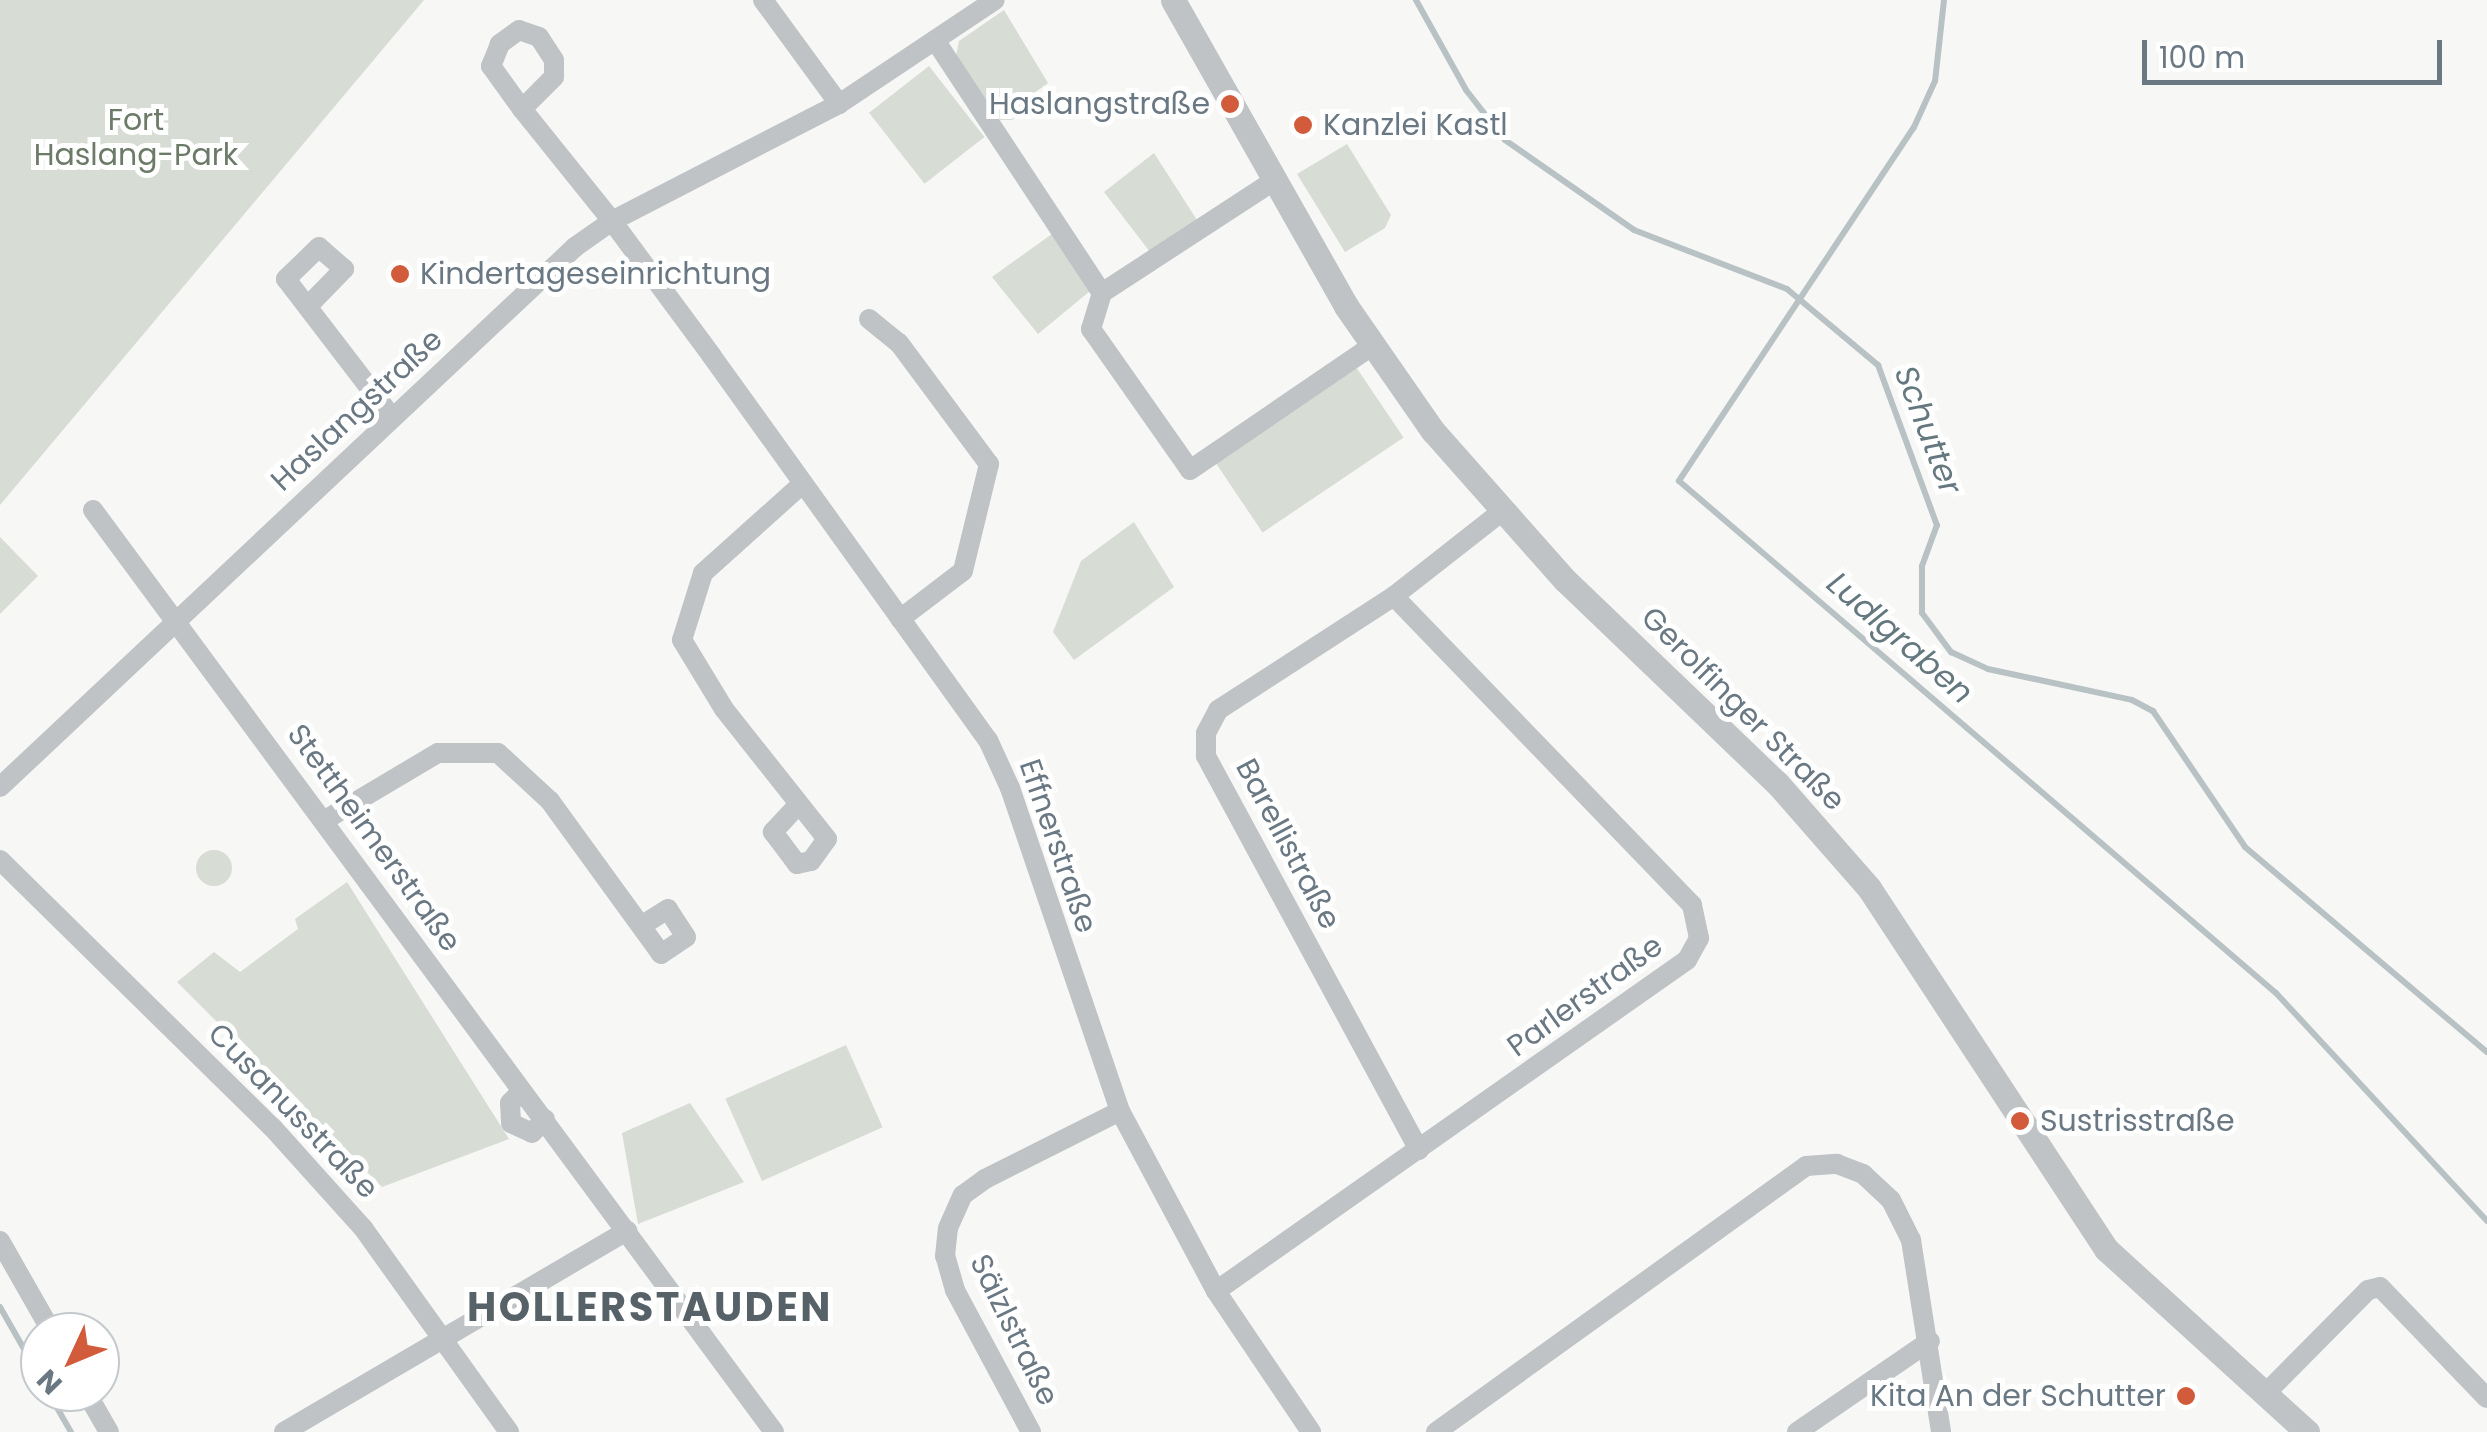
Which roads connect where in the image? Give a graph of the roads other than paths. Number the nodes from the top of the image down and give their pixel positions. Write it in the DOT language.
graph roads {
  1 [pos="764,0"];
  2 [pos="995,0"];
  3 [pos="1173,0"];
  4 [pos="934,40"];
  5 [pos="839,104"];
  6 [pos="522,109"];
  7 [pos="1272,182"];
  8 [pos="612,221"];
  9 [pos="1102,293"];
  10 [pos="310,304"];
  11 [pos="869,319"];
  12 [pos="1372,346"];
  13 [pos="392,417"];
  14 [pos="801,485"];
  15 [pos="94,510"];
  16 [pos="1501,512"];
  17 [pos="1394,596"];
  18 [pos="179,618"];
  19 [pos="900,619"];
  20 [pos="0,787"];
  21 [pos="798,805"];
  22 [pos="325,820"];
  23 [pos="0,860"];
  24 [pos="642,926"];
  25 [pos="1120,1112"];
  26 [pos="1418,1150"];
  27 [pos="627,1231"];
  28 [pos="0,1241"];
  29 [pos="1216,1291"];
  30 [pos="41,1312"];
  31 [pos="446,1339"];
  32 [pos="1930,1340"];
  33 [pos="2266,1393"];
  34 [pos="2487,1398"];
  35 [pos="284,1432"];
  36 [pos="510,1432"];
  37 [pos="774,1432"];
  38 [pos="1031,1432"];
  39 [pos="1311,1432"];
  40 [pos="1436,1432"];
  41 [pos="1798,1432"];
  42 [pos="1941,1432"];
  43 [pos="2308,1432"];
  1 -- 5 [label="street"];
  2 -- 4 [label="street, Haslangstraße"];
  3 -- 7 [label="street, Gerolfinger Straße"];
  4 -- 5 [label="street, Haslangstraße"];
  4 -- 9 [label="street"];
  5 -- 8 [label="street, Haslangstraße"];
  6 -- 8 [label="street, Effnerstraße"];
  7 -- 9 [label="street"];
  7 -- 12 [label="street, Gerolfinger Straße"];
  8 -- 13 [label="street, Haslangstraße"];
  8 -- 14 [label="street, Effnerstraße"];
  9 -- 12 [label="street"];
  10 -- 13 [label="street"];
  11 -- 19 [label="street"];
  12 -- 16 [label="street, Gerolfinger Straße"];
  13 -- 18 [label="street, Haslangstraße"];
  14 -- 19 [label="street, Effnerstraße"];
  14 -- 21 [label="street"];
  15 -- 18 [label="street, Stettheimerstraße"];
  16 -- 17 [label="street, Barellistraße"];
  16 -- 33 [label="street, Gerolfinger Straße"];
  17 -- 26 [label="street, Barellistraße"];
  17 -- 26 [label="street, Parlerstraße"];
  18 -- 20 [label="street, Haslangstraße"];
  18 -- 22 [label="street, Stettheimerstraße"];
  19 -- 25 [label="street, Effnerstraße"];
  22 -- 24 [label="street"];
  22 -- 27 [label="street, Stettheimerstraße"];
  23 -- 31 [label="street, Cusanusstraße"];
  25 -- 29 [label="street, Effnerstraße"];
  25 -- 38 [label="street, Sälzlstraße"];
  26 -- 29 [label="street, Parlerstraße"];
  27 -- 31 [label="street"];
  27 -- 37 [label="street, Stettheimerstraße"];
  28 -- 30 [label="street"];
  29 -- 39 [label="street, Effnerstraße"];
  31 -- 35 [label="street"];
  31 -- 36 [label="street, Cusanusstraße"];
  32 -- 40 [label="street"];
  32 -- 41 [label="street"];
  32 -- 42 [label="street"];
  33 -- 34 [label="street"];
  33 -- 43 [label="street, Gerolfinger Straße"];
}
